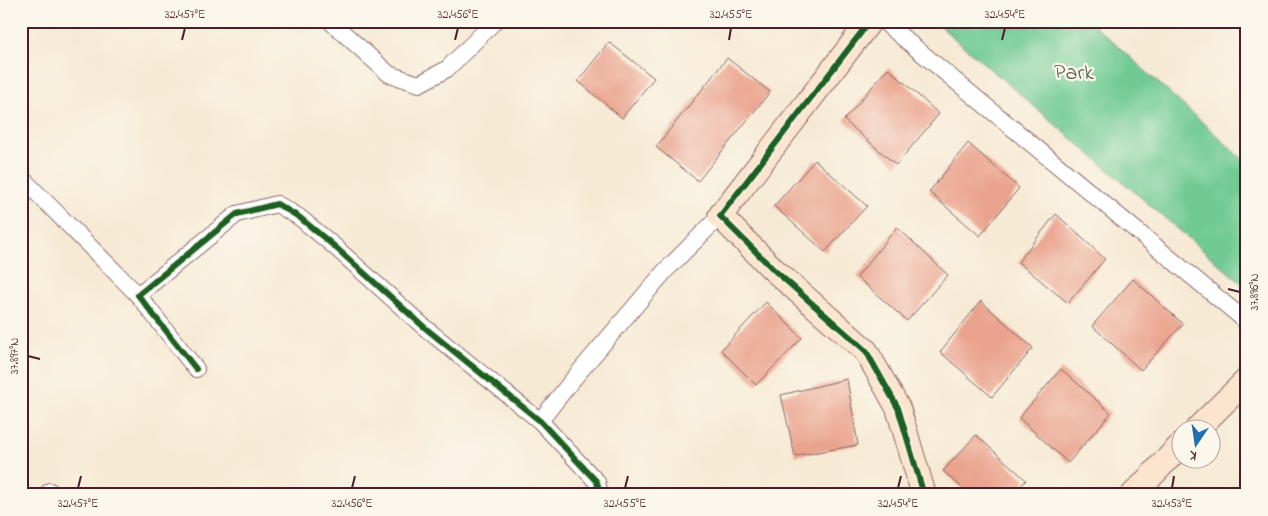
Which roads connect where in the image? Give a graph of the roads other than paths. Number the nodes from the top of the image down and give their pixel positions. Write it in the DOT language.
graph roads {
  1 [pos="330,21"];
  2 [pos="495,21"];
  3 [pos="870,21"];
  4 [pos="883,21"];
  5 [pos="21,177"];
  6 [pos="720,216"];
  7 [pos="138,295"];
  8 [pos="1247,322"];
  9 [pos="196,369"];
  10 [pos="1247,380"];
  11 [pos="1208,418"];
  12 [pos="540,421"];
  13 [pos="1170,456"];
  14 [pos="46,495"];
  15 [pos="54,495"];
  16 [pos="600,495"];
  17 [pos="924,495"];
  18 [pos="1133,495"];
  1 -- 2 [label="street"];
  3 -- 6 [label="street"];
  4 -- 8 [label="street"];
  5 -- 7 [label="street"];
  6 -- 12 [label="street"];
  6 -- 17 [label="street"];
  7 -- 9 [label="street"];
  7 -- 12 [label="street"];
  10 -- 11 [label="street"];
  12 -- 16 [label="street"];
  13 -- 18 [label="street"];
  14 -- 15 [label="street"];
}
